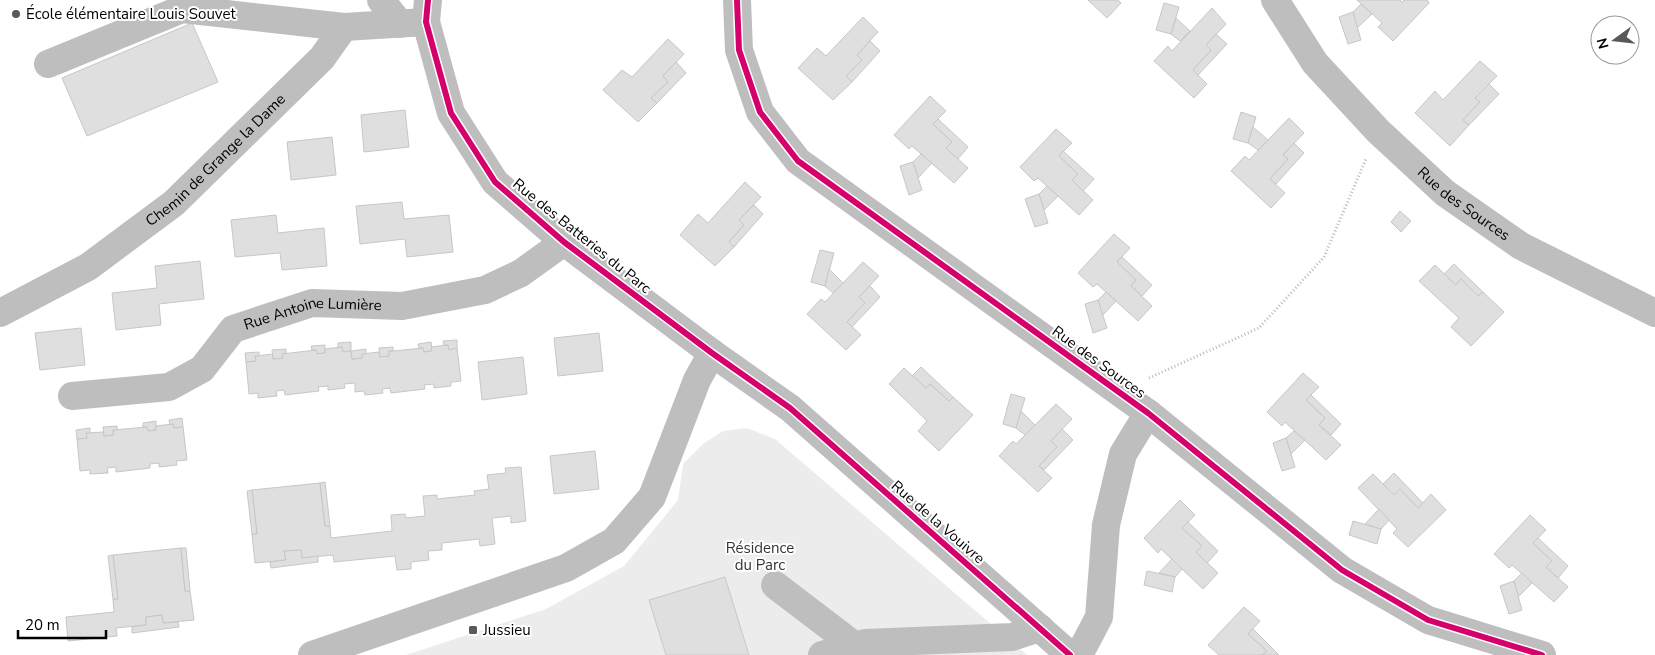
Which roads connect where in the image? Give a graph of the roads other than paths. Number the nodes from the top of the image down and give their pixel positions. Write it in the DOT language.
graph roads {
  1 [pos="294,0"];
  2 [pos="381,0"];
  3 [pos="737,0"];
  4 [pos="1275,0"];
  5 [pos="418,15"];
  6 [pos="312,23"];
  7 [pos="344,27"];
  8 [pos="48,64"];
  9 [pos="564,242"];
  10 [pos="0,313"];
  11 [pos="1655,313"];
  12 [pos="712,353"];
  13 [pos="72,396"];
  14 [pos="790,408"];
  15 [pos="1148,412"];
  16 [pos="775,585"];
  17 [pos="1040,628"];
  18 [pos="857,650"];
  19 [pos="312,655"];
  20 [pos="822,655"];
  21 [pos="1070,655"];
  22 [pos="1079,655"];
  23 [pos="1542,655"];
  1 -- 6 [label="street"];
  2 -- 5 [label="street"];
  3 -- 15 [label="street, Rue des Sources"];
  4 -- 11 [label="street, Rue des Sources"];
  5 -- 7 [label="street"];
  5 -- 9 [label="street, Rue des Batteries du Parc"];
  6 -- 7 [label="street"];
  6 -- 8 [label="street"];
  7 -- 10 [label="street, Chemin de Grange la Dame"];
  9 -- 12 [label="street, Rue des Batteries du Parc"];
  9 -- 13 [label="street, Rue Antoine Lumière"];
  12 -- 14 [label="street, Rue des Batteries du Parc"];
  12 -- 19 [label="street"];
  14 -- 17 [label="street, Rue de la Vouivre"];
  15 -- 22 [label="street, Rue des Sources"];
  15 -- 23 [label="street, Rue des Sources"];
  16 -- 18 [label="street"];
  17 -- 18 [label="street"];
  17 -- 21 [label="street, Rue de la Vouivre"];
  18 -- 20 [label="street"];
}
